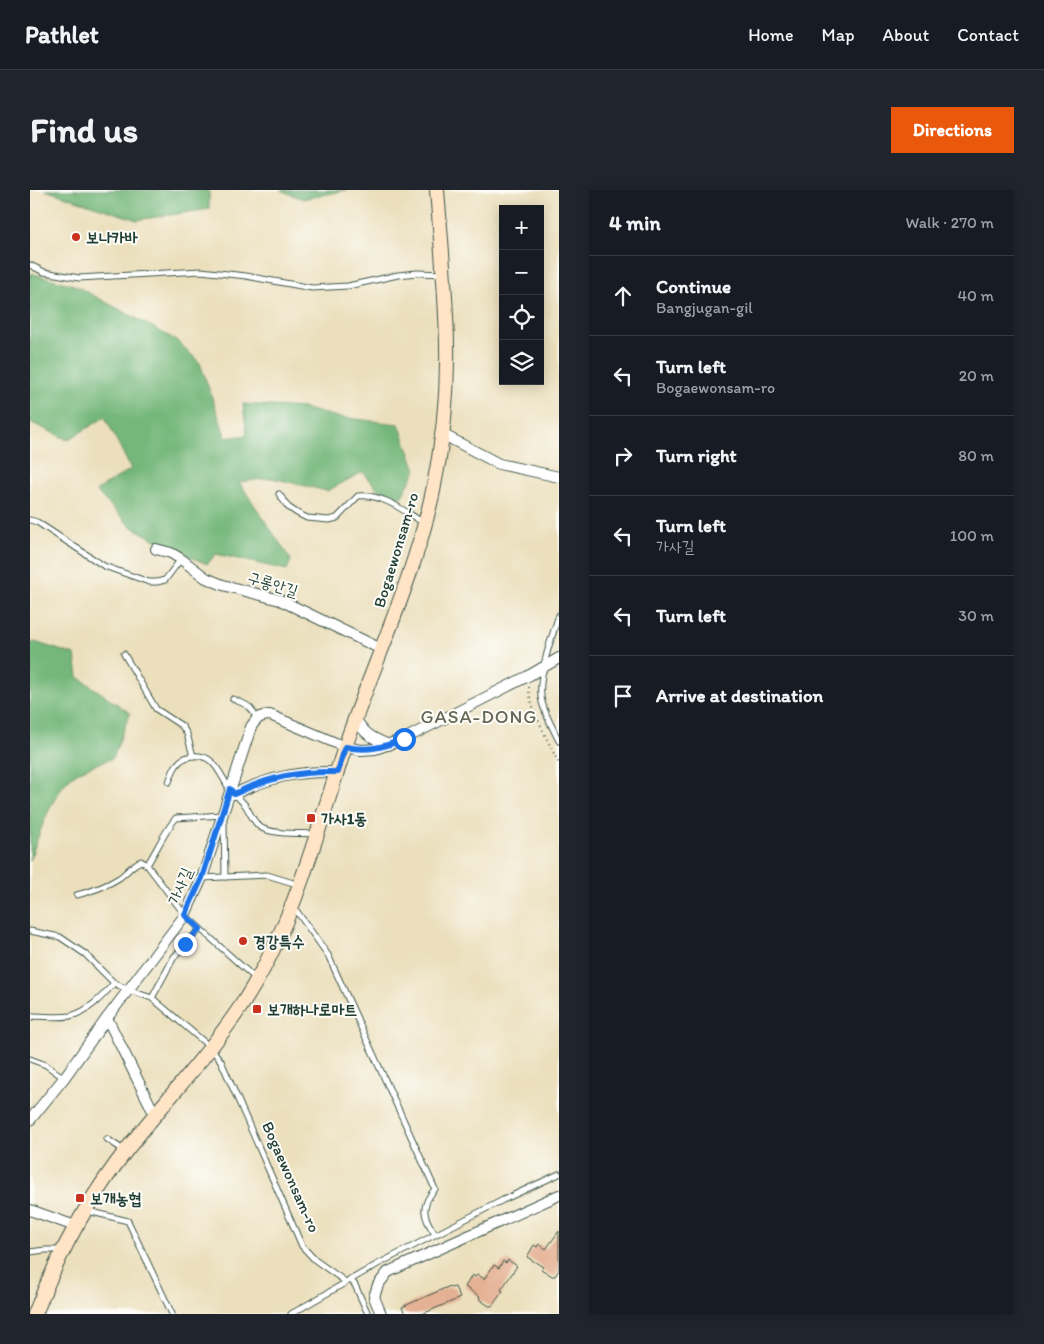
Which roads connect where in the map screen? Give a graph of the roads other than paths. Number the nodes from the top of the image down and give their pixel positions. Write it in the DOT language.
graph roads {
  1 [pos="437,190"];
  2 [pos="30,265"];
  3 [pos="443,274"];
  4 [pos="442,434"];
  5 [pos="559,476"];
  6 [pos="559,484"];
  7 [pos="279,494"];
  8 [pos="30,520"];
  9 [pos="424,524"];
  10 [pos="156,549"];
  11 [pos="181,559"];
  12 [pos="559,615"];
  13 [pos="381,649"];
  14 [pos="124,654"];
  15 [pos="559,658"];
  16 [pos="544,666"];
  17 [pos="233,699"];
  18 [pos="355,718"];
  19 [pos="256,720"];
  20 [pos="559,740"];
  21 [pos="389,745"];
  22 [pos="345,747"];
  23 [pos="194,756"];
  24 [pos="338,772"];
  25 [pos="169,782"];
  26 [pos="232,791"];
  27 [pos="222,813"];
  28 [pos="317,834"];
  29 [pos="147,865"];
  30 [pos="225,877"];
  31 [pos="202,878"];
  32 [pos="300,886"];
  33 [pos="77,894"];
  34 [pos="293,906"];
  35 [pos="185,915"];
  36 [pos="200,929"];
  37 [pos="30,931"];
  38 [pos="257,980"];
  39 [pos="114,983"];
  40 [pos="128,990"];
  41 [pos="152,998"];
  42 [pos="30,1018"];
  43 [pos="107,1018"];
  44 [pos="210,1047"];
  45 [pos="30,1060"];
  46 [pos="64,1078"];
  47 [pos="155,1115"];
  48 [pos="30,1120"];
  49 [pos="107,1140"];
  50 [pos="126,1151"];
  51 [pos="559,1174"];
  52 [pos="559,1195"];
  53 [pos="30,1210"];
  54 [pos="85,1210"];
  55 [pos="75,1226"];
  56 [pos="435,1234"];
  57 [pos="62,1250"];
  58 [pos="30,1252"];
  59 [pos="348,1281"];
  60 [pos="35,1314"];
  61 [pos="172,1314"];
  62 [pos="291,1314"];
  63 [pos="368,1314"];
  64 [pos="382,1314"];
  1 -- 3 [label="main road, Bogaewonsam-ro"];
  2 -- 3 [label="lane"];
  3 -- 4 [label="main road, Bogaewonsam-ro"];
  4 -- 5 [label="street"];
  4 -- 9 [label="main road, Bogaewonsam-ro"];
  5 -- 6 [label="lane"];
  7 -- 9 [label="lane"];
  8 -- 11 [label="lane"];
  9 -- 13 [label="main road, Bogaewonsam-ro"];
  10 -- 11 [label="street, 구롱안길"];
  11 -- 13 [label="street, 구롱안길"];
  12 -- 16 [label="lane"];
  13 -- 18 [label="main road, Bogaewonsam-ro"];
  14 -- 23 [label="lane"];
  15 -- 16 [label="street"];
  16 -- 20 [label="lane"];
  16 -- 21 [label="street"];
  17 -- 19 [label="lane"];
  18 -- 21 [label="street"];
  18 -- 22 [label="main road, Bogaewonsam-ro"];
  19 -- 22 [label="street"];
  19 -- 26 [label="street, 가사길"];
  21 -- 22 [label="street"];
  22 -- 24 [label="main road, Bogaewonsam-ro"];
  23 -- 25 [label="lane"];
  23 -- 26 [label="lane"];
  24 -- 26 [label="street"];
  24 -- 28 [label="main road, Bogaewonsam-ro"];
  26 -- 27 [label="street, 가사길"];
  26 -- 28 [label="lane"];
  27 -- 29 [label="lane"];
  27 -- 30 [label="lane"];
  27 -- 31 [label="street, 가사길"];
  28 -- 32 [label="main road, Bogaewonsam-ro"];
  29 -- 33 [label="lane"];
  29 -- 35 [label="lane"];
  30 -- 31 [label="lane"];
  30 -- 32 [label="lane"];
  31 -- 35 [label="street, 가사길"];
  32 -- 34 [label="main road, Bogaewonsam-ro"];
  34 -- 38 [label="main road, Bogaewonsam-ro"];
  34 -- 56 [label="lane"];
  35 -- 36 [label="lane"];
  35 -- 40 [label="street, 가사길"];
  36 -- 38 [label="lane"];
  36 -- 41 [label="lane"];
  37 -- 39 [label="lane"];
  38 -- 44 [label="main road, Bogaewonsam-ro"];
  39 -- 40 [label="lane"];
  39 -- 42 [label="lane"];
  40 -- 41 [label="lane"];
  40 -- 43 [label="street, 가사길"];
  41 -- 44 [label="lane"];
  43 -- 46 [label="street, 가사길"];
  43 -- 47 [label="street"];
  44 -- 47 [label="main road, Bogaewonsam-ro"];
  44 -- 59 [label="lane, Bogaewonsam-ro"];
  45 -- 46 [label="lane"];
  46 -- 48 [label="street, 가사길"];
  47 -- 50 [label="main road, Bogaewonsam-ro"];
  49 -- 50 [label="lane"];
  50 -- 54 [label="main road, Bogaewonsam-ro"];
  51 -- 56 [label="lane"];
  52 -- 64 [label="street"];
  53 -- 55 [label="street"];
  54 -- 55 [label="main road, Bogaewonsam-ro"];
  54 -- 61 [label="lane"];
  55 -- 57 [label="main road, Bogaewonsam-ro"];
  56 -- 59 [label="lane"];
  57 -- 58 [label="lane"];
  57 -- 60 [label="main road, Bogaewonsam-ro"];
  59 -- 62 [label="lane"];
  59 -- 63 [label="lane"];
}
